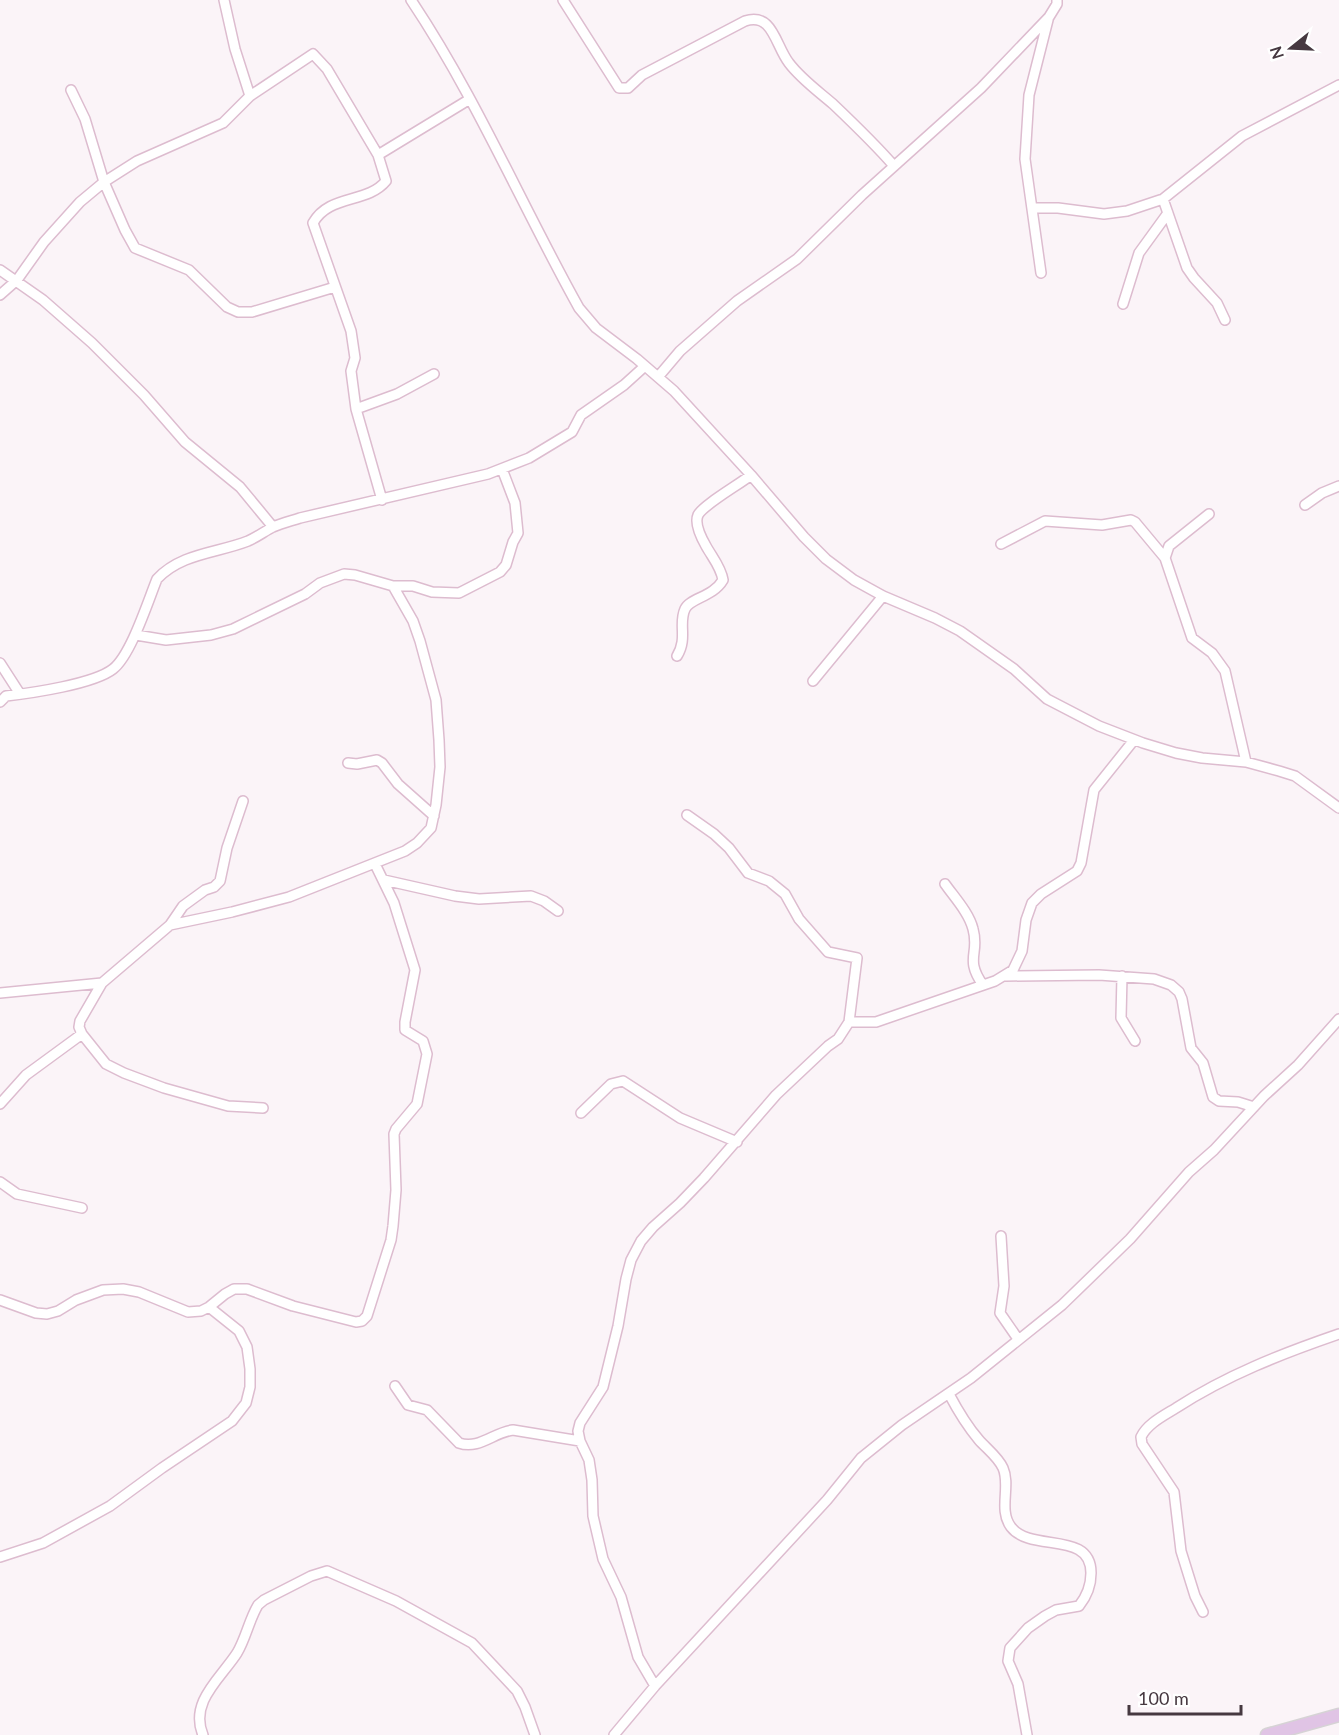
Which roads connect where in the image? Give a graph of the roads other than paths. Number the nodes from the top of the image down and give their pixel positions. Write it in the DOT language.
graph roads {
  1 [pos="224,0"];
  2 [pos="411,0"];
  3 [pos="563,0"];
  4 [pos="1057,0"];
  5 [pos="1049,17"];
  6 [pos="1339,85"];
  7 [pos="71,90"];
  8 [pos="250,96"];
  9 [pos="470,99"];
  10 [pos="378,154"];
  11 [pos="894,166"];
  12 [pos="105,182"];
  13 [pos="1164,199"];
  14 [pos="1032,208"];
  15 [pos="1168,213"];
  16 [pos="0,270"];
  17 [pos="1041,273"];
  18 [pos="17,280"];
  19 [pos="335,286"];
  20 [pos="0,296"];
  21 [pos="1123,304"];
  22 [pos="1225,320"];
  23 [pos="645,366"];
  24 [pos="434,374"];
  25 [pos="658,377"];
  26 [pos="356,409"];
  27 [pos="502,469"];
  28 [pos="751,475"];
  29 [pos="1339,486"];
  30 [pos="382,500"];
  31 [pos="1305,505"];
  32 [pos="1209,514"];
  33 [pos="273,527"];
  34 [pos="1001,544"];
  35 [pos="1165,558"];
  36 [pos="393,586"];
  37 [pos="883,596"];
  38 [pos="136,635"];
  39 [pos="677,656"];
  40 [pos="0,663"];
  41 [pos="813,681"];
  42 [pos="20,694"];
  43 [pos="0,702"];
  44 [pos="1134,740"];
  45 [pos="1246,762"];
  46 [pos="348,763"];
  47 [pos="243,801"];
  48 [pos="1339,808"];
  49 [pos="687,815"];
  50 [pos="434,816"];
  51 [pos="375,864"];
  52 [pos="384,880"];
  53 [pos="945,884"];
  54 [pos="558,911"];
  55 [pos="170,925"];
  56 [pos="1005,976"];
  57 [pos="1122,976"];
  58 [pos="102,983"];
  59 [pos="983,985"];
  60 [pos="0,993"];
  61 [pos="1339,1019"];
  62 [pos="849,1022"];
  63 [pos="82,1034"];
  64 [pos="1135,1041"];
  65 [pos="0,1104"];
  66 [pos="1254,1107"];
  67 [pos="262,1108"];
  68 [pos="581,1113"];
  69 [pos="737,1142"];
  70 [pos="0,1182"];
  71 [pos="82,1208"];
  72 [pos="1001,1236"];
  73 [pos="0,1300"];
  74 [pos="209,1307"];
  75 [pos="1339,1334"];
  76 [pos="1018,1339"];
  77 [pos="395,1386"];
  78 [pos="949,1394"];
  79 [pos="580,1441"];
  80 [pos="0,1557"];
  81 [pos="1203,1612"];
  82 [pos="655,1686"];
  83 [pos="1339,1715"];
  84 [pos="203,1735"];
  85 [pos="535,1735"];
  86 [pos="614,1735"];
  87 [pos="1027,1735"];
  88 [pos="1267,1735"];
  1 -- 8 [label="street"];
  2 -- 9 [label="street"];
  3 -- 11 [label="street"];
  4 -- 5 [label="street"];
  5 -- 11 [label="street"];
  5 -- 14 [label="street"];
  6 -- 13 [label="street"];
  7 -- 12 [label="street"];
  8 -- 10 [label="street"];
  8 -- 12 [label="street"];
  9 -- 10 [label="street"];
  9 -- 23 [label="street"];
  10 -- 19 [label="street"];
  11 -- 25 [label="street"];
  12 -- 18 [label="street"];
  12 -- 19 [label="street"];
  13 -- 14 [label="street"];
  13 -- 15 [label="street"];
  14 -- 17 [label="street"];
  15 -- 21 [label="street"];
  15 -- 22 [label="street"];
  16 -- 18 [label="street"];
  18 -- 20 [label="street"];
  18 -- 33 [label="street"];
  19 -- 26 [label="street"];
  23 -- 25 [label="street"];
  23 -- 27 [label="street"];
  24 -- 26 [label="street"];
  25 -- 28 [label="street"];
  26 -- 30 [label="street"];
  27 -- 30 [label="street"];
  27 -- 36 [label="street"];
  28 -- 37 [label="street"];
  28 -- 39 [label="street"];
  29 -- 31 [label="street"];
  30 -- 33 [label="street"];
  32 -- 35 [label="street"];
  33 -- 38 [label="street"];
  34 -- 35 [label="street"];
  35 -- 45 [label="street"];
  36 -- 38 [label="street"];
  36 -- 50 [label="street"];
  37 -- 41 [label="street"];
  37 -- 44 [label="street"];
  38 -- 42 [label="street"];
  40 -- 42 [label="street"];
  42 -- 43 [label="street"];
  44 -- 45 [label="street"];
  44 -- 56 [label="street"];
  45 -- 48 [label="street"];
  46 -- 50 [label="street"];
  47 -- 55 [label="street"];
  49 -- 62 [label="street"];
  50 -- 51 [label="street"];
  51 -- 52 [label="street"];
  51 -- 55 [label="street"];
  52 -- 54 [label="street"];
  52 -- 74 [label="street"];
  53 -- 59 [label="street"];
  55 -- 58 [label="street"];
  56 -- 57 [label="street"];
  56 -- 59 [label="street"];
  57 -- 64 [label="street"];
  57 -- 66 [label="street"];
  58 -- 60 [label="street"];
  58 -- 63 [label="street"];
  59 -- 62 [label="street"];
  61 -- 66 [label="street"];
  62 -- 69 [label="street"];
  63 -- 65 [label="street"];
  63 -- 67 [label="street"];
  66 -- 76 [label="street"];
  68 -- 69 [label="street"];
  69 -- 79 [label="street"];
  70 -- 71 [label="street"];
  72 -- 76 [label="street"];
  73 -- 74 [label="street"];
  74 -- 80 [label="street"];
  75 -- 81 [label="street"];
  76 -- 78 [label="street"];
  77 -- 79 [label="street"];
  78 -- 82 [label="street"];
  78 -- 87 [label="street"];
  79 -- 82 [label="street"];
  82 -- 86 [label="street"];
  83 -- 88 [label="main road"];
  84 -- 85 [label="street"];
}
